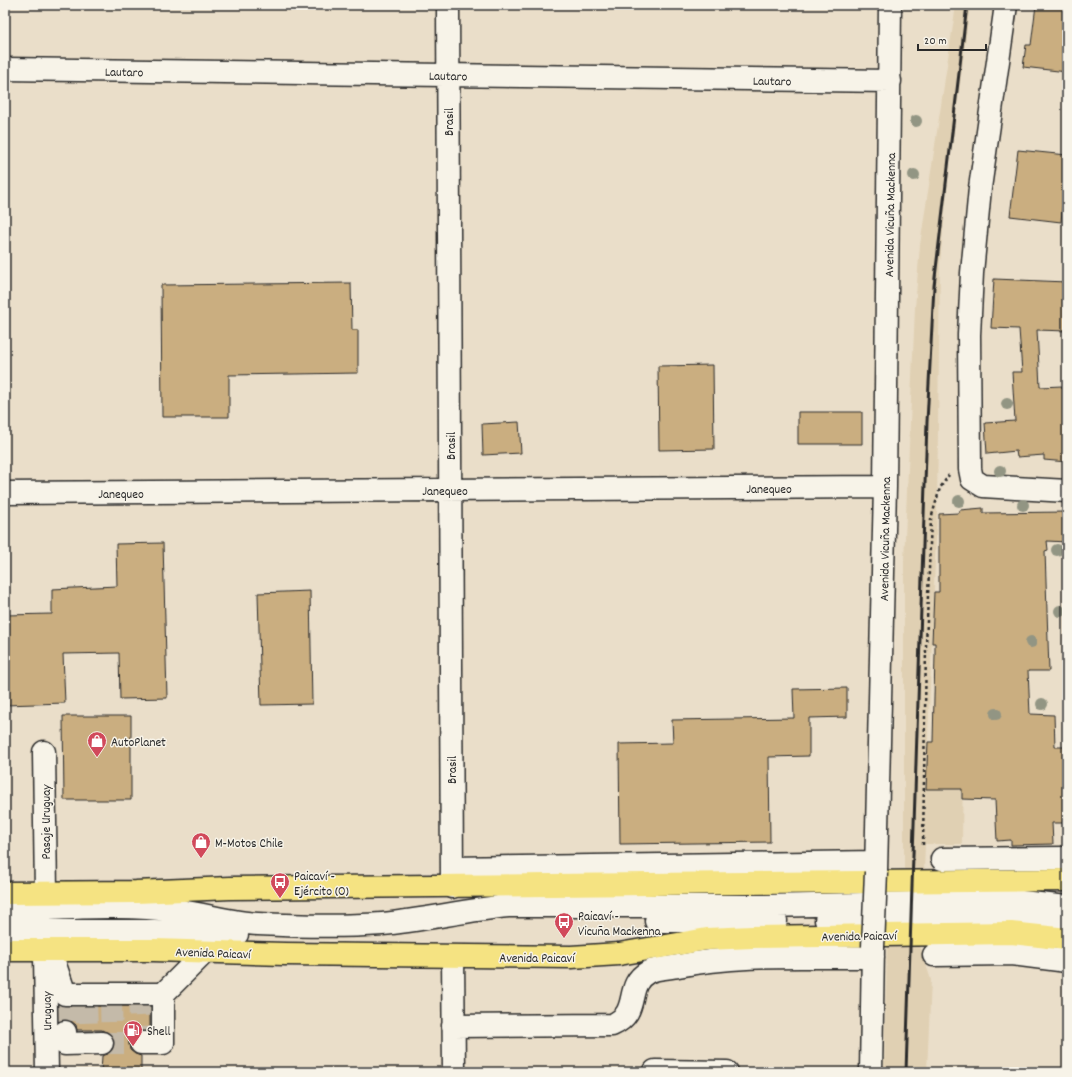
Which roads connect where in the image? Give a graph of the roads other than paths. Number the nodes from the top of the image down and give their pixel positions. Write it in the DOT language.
graph roads {
  1 [pos="448,5"];
  2 [pos="890,5"];
  3 [pos="1006,5"];
  4 [pos="5,69"];
  5 [pos="448,75"];
  6 [pos="890,81"];
  7 [pos="885,487"];
  8 [pos="450,490"];
  9 [pos="1067,491"];
  10 [pos="5,493"];
  11 [pos="44,752"];
  12 [pos="1067,858"];
  13 [pos="942,859"];
  14 [pos="876,867"];
  15 [pos="452,877"];
  16 [pos="1067,880"];
  17 [pos="46,892"];
  18 [pos="5,893"];
  19 [pos="1067,907"];
  20 [pos="5,911"];
  21 [pos="1067,921"];
  22 [pos="5,931"];
  23 [pos="1067,939"];
  24 [pos="5,950"];
  25 [pos="48,950"];
  26 [pos="205,952"];
  27 [pos="873,952"];
  28 [pos="934,955"];
  29 [pos="453,957"];
  30 [pos="1067,961"];
  31 [pos="163,994"];
  32 [pos="453,1026"];
  33 [pos="65,1032"];
  34 [pos="92,1039"];
  35 [pos="141,1043"];
  36 [pos="655,1071"];
  37 [pos="47,1072"];
  38 [pos="454,1072"];
  39 [pos="727,1072"];
  40 [pos="871,1072"];
  1 -- 5 [label="street, Brasil"];
  2 -- 6 [label="street, Avenida Vicuña Mackenna"];
  3 -- 9 [label="street"];
  4 -- 5 [label="street, Lautaro"];
  5 -- 6 [label="street, Lautaro"];
  5 -- 8 [label="street, Brasil"];
  6 -- 7 [label="street, Avenida Vicuña Mackenna"];
  7 -- 8 [label="street, Janequeo"];
  7 -- 14 [label="street, Avenida Vicuña Mackenna"];
  8 -- 10 [label="street, Janequeo"];
  8 -- 15 [label="street, Brasil"];
  11 -- 17 [label="street, Pasaje Uruguay"];
  12 -- 13 [label="street"];
  14 -- 15 [label="street"];
  14 -- 27 [label="street, Avenida Vicuña Mackenna, bridge"];
  15 -- 16 [label="main road"];
  15 -- 17 [label="main road"];
  17 -- 18 [label="main road"];
  19 -- 20 [label="street"];
  21 -- 22 [label="street"];
  23 -- 29 [label="main road, Avenida Paicaví"];
  24 -- 25 [label="main road, Avenida Paicaví"];
  25 -- 26 [label="main road, Avenida Paicaví"];
  25 -- 31 [label="street"];
  25 -- 37 [label="street, Uruguay"];
  26 -- 29 [label="main road, Avenida Paicaví"];
  26 -- 31 [label="street"];
  27 -- 32 [label="street, Avenida Paicaví"];
  27 -- 40 [label="street, Avenida Vicuña Mackenna"];
  28 -- 30 [label="street"];
  29 -- 32 [label="street"];
  31 -- 35 [label="street"];
  32 -- 38 [label="street"];
  33 -- 34 [label="street"];
  36 -- 39 [label="street"];
}
